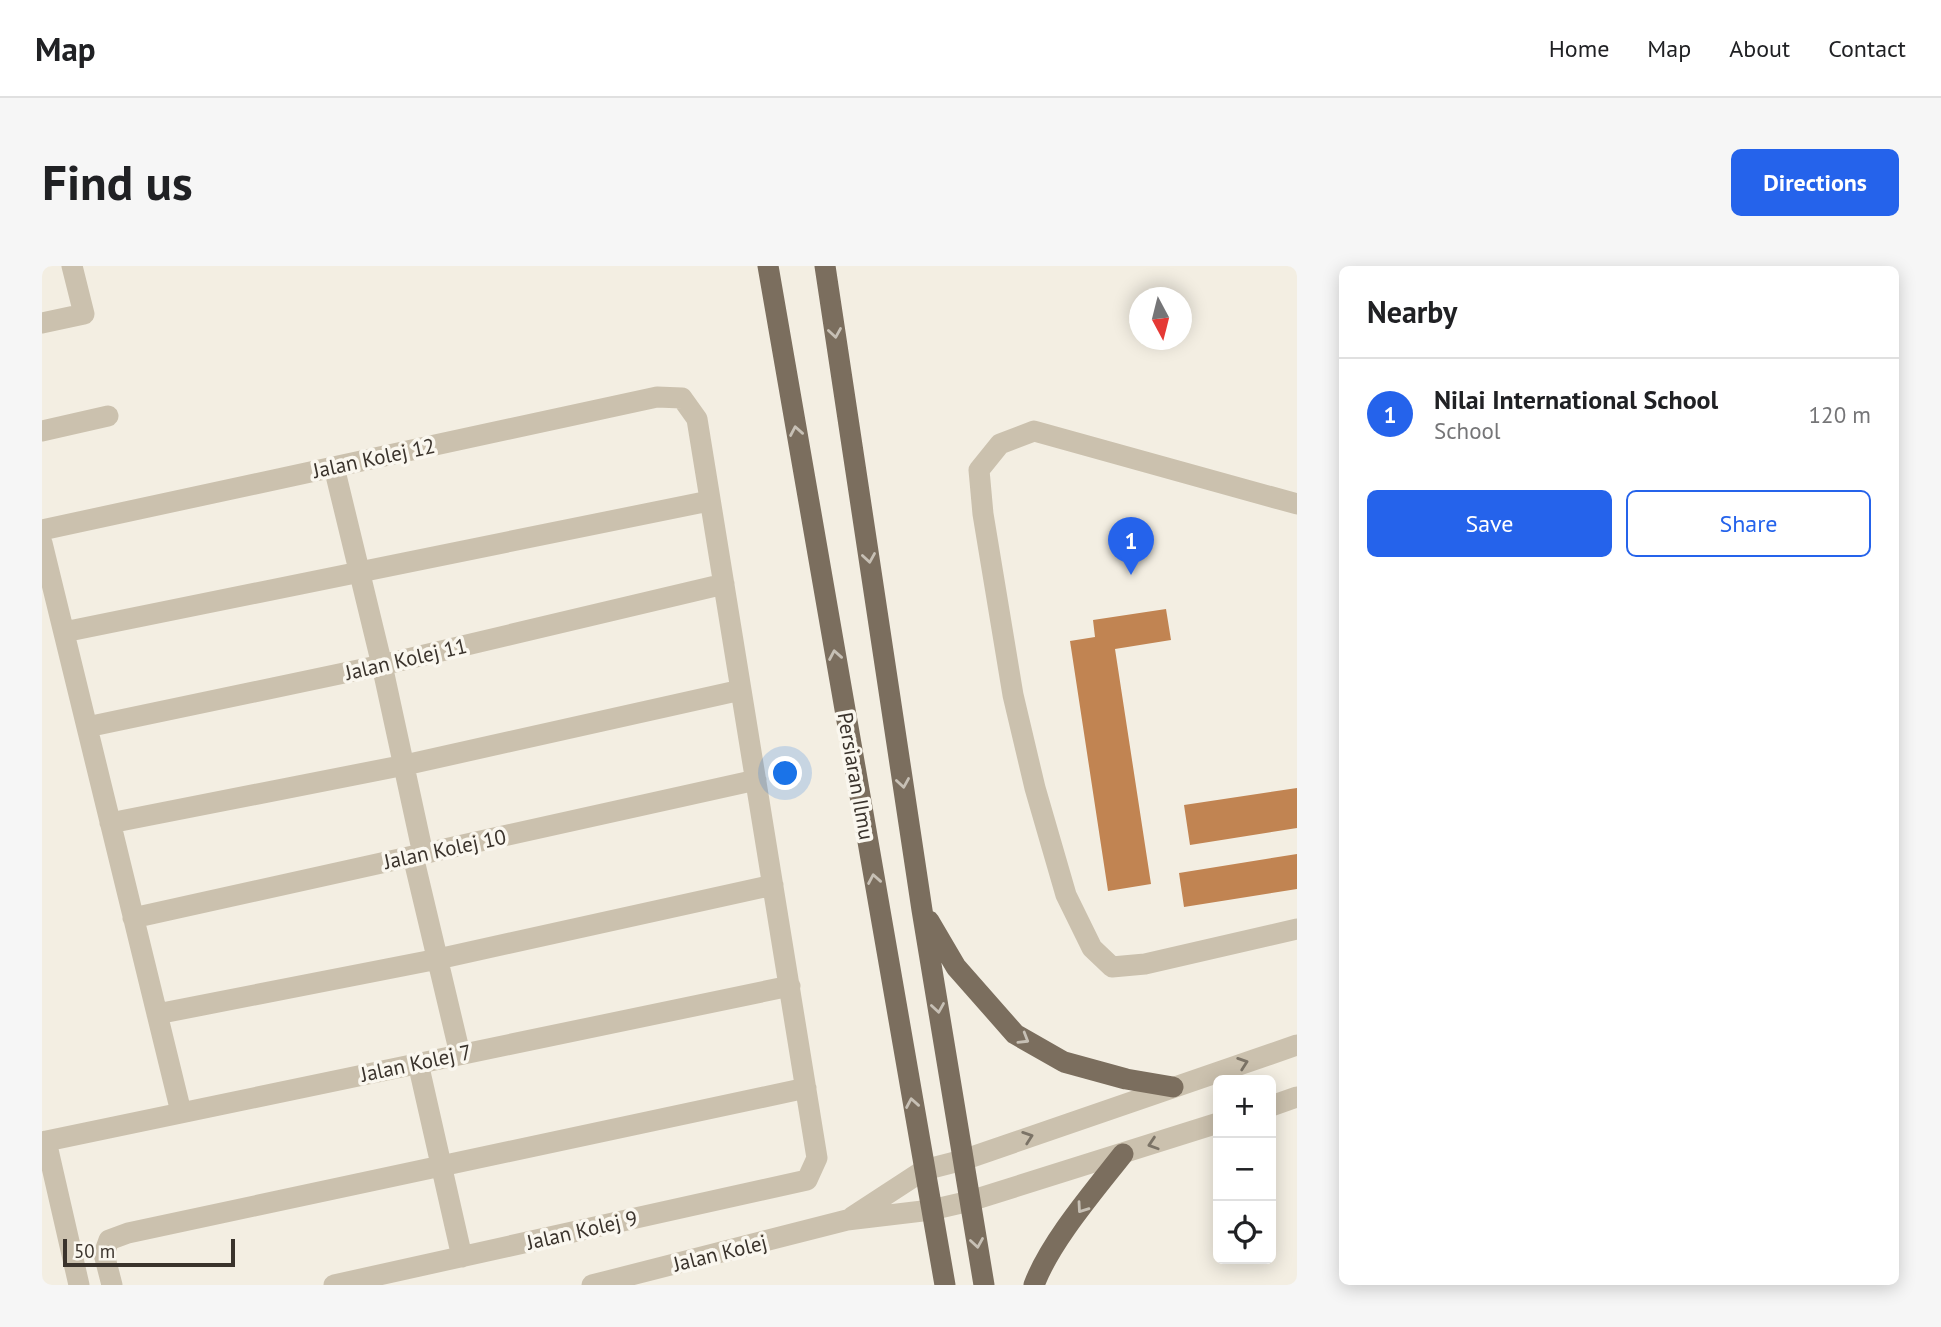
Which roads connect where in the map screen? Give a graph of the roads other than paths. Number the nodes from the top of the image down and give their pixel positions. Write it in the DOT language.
graph roads {
  1 [pos="72,266"];
  2 [pos="768,266"];
  3 [pos="825,266"];
  4 [pos="42,323"];
  5 [pos="108,416"];
  6 [pos="42,430"];
  7 [pos="334,467"];
  8 [pos="709,501"];
  9 [pos="1297,504"];
  10 [pos="42,530"];
  11 [pos="42,543"];
  12 [pos="358,571"];
  13 [pos="724,584"];
  14 [pos="64,632"];
  15 [pos="382,665"];
  16 [pos="741,691"];
  17 [pos="87,727"];
  18 [pos="405,765"];
  19 [pos="756,780"];
  20 [pos="110,823"];
  21 [pos="418,855"];
  22 [pos="773,885"];
  23 [pos="922,910"];
  24 [pos="133,918"];
  25 [pos="1297,929"];
  26 [pos="438,959"];
  27 [pos="790,986"];
  28 [pos="157,1014"];
  29 [pos="1297,1045"];
  30 [pos="460,1054"];
  31 [pos="418,1063"];
  32 [pos="806,1087"];
  33 [pos="1173,1087"];
  34 [pos="1297,1097"];
  35 [pos="1276,1104"];
  36 [pos="181,1112"];
  37 [pos="1213,1125"];
  38 [pos="44,1141"];
  39 [pos="1123,1154"];
  40 [pos="963,1160"];
  41 [pos="441,1165"];
  42 [pos="924,1170"];
  43 [pos="970,1201"];
  44 [pos="931,1210"];
  45 [pos="848,1220"];
  46 [pos="462,1257"];
  47 [pos="79,1285"];
  48 [pos="112,1285"];
  49 [pos="334,1285"];
  50 [pos="592,1285"];
  51 [pos="944,1285"];
  52 [pos="984,1285"];
  53 [pos="1034,1285"];
  1 -- 4 [label="street"];
  42 -- 2 [label="main road, Persiaran Ilmu, one-way"];
  3 -- 23 [label="main road, Persiaran Ilmu, one-way"];
  5 -- 6 [label="street"];
  7 -- 8 [label="street, Jalan Kolej 12"];
  7 -- 10 [label="street, Jalan Kolej 12"];
  7 -- 12 [label="street"];
  8 -- 12 [label="street"];
  8 -- 13 [label="street"];
  9 -- 25 [label="street"];
  11 -- 14 [label="street"];
  12 -- 14 [label="street"];
  12 -- 15 [label="street"];
  13 -- 15 [label="street, Jalan Kolej 11"];
  13 -- 16 [label="street"];
  14 -- 17 [label="street"];
  15 -- 17 [label="street, Jalan Kolej 11"];
  15 -- 18 [label="street"];
  16 -- 18 [label="street"];
  16 -- 19 [label="street"];
  17 -- 20 [label="street"];
  18 -- 20 [label="street"];
  18 -- 21 [label="street"];
  19 -- 21 [label="street, Jalan Kolej 10"];
  19 -- 22 [label="street"];
  20 -- 24 [label="street"];
  21 -- 24 [label="street, Jalan Kolej 10"];
  21 -- 26 [label="street"];
  22 -- 26 [label="street"];
  22 -- 27 [label="street"];
  23 -- 33 [label="main road, one-way"];
  23 -- 40 [label="main road, Persiaran Ilmu, one-way"];
  24 -- 28 [label="street"];
  26 -- 28 [label="street"];
  26 -- 30 [label="street"];
  27 -- 30 [label="street, Jalan Kolej 7"];
  27 -- 32 [label="street"];
  28 -- 36 [label="street"];
  33 -- 29 [label="street, one-way"];
  30 -- 31 [label="street, Jalan Kolej 7"];
  31 -- 36 [label="street, Jalan Kolej 7"];
  31 -- 41 [label="street"];
  32 -- 41 [label="street"];
  32 -- 46 [label="street, Jalan Kolej 9"];
  40 -- 33 [label="street, one-way"];
  34 -- 35 [label="street"];
  36 -- 38 [label="street, Jalan Kolej 7"];
  37 -- 39 [label="street, one-way"];
  38 -- 47 [label="street"];
  39 -- 43 [label="street"];
  39 -- 53 [label="main road, one-way"];
  40 -- 42 [label="street"];
  40 -- 43 [label="main road, Persiaran Ilmu"];
  41 -- 46 [label="street"];
  41 -- 48 [label="street"];
  42 -- 44 [label="main road, Persiaran Ilmu"];
  42 -- 45 [label="street"];
  43 -- 44 [label="street"];
  43 -- 52 [label="main road, Persiaran Ilmu, one-way"];
  44 -- 45 [label="street"];
  44 -- 51 [label="main road, Persiaran Ilmu"];
  45 -- 50 [label="street, Jalan Kolej"];
  46 -- 49 [label="street, Jalan Kolej 9"];
}
